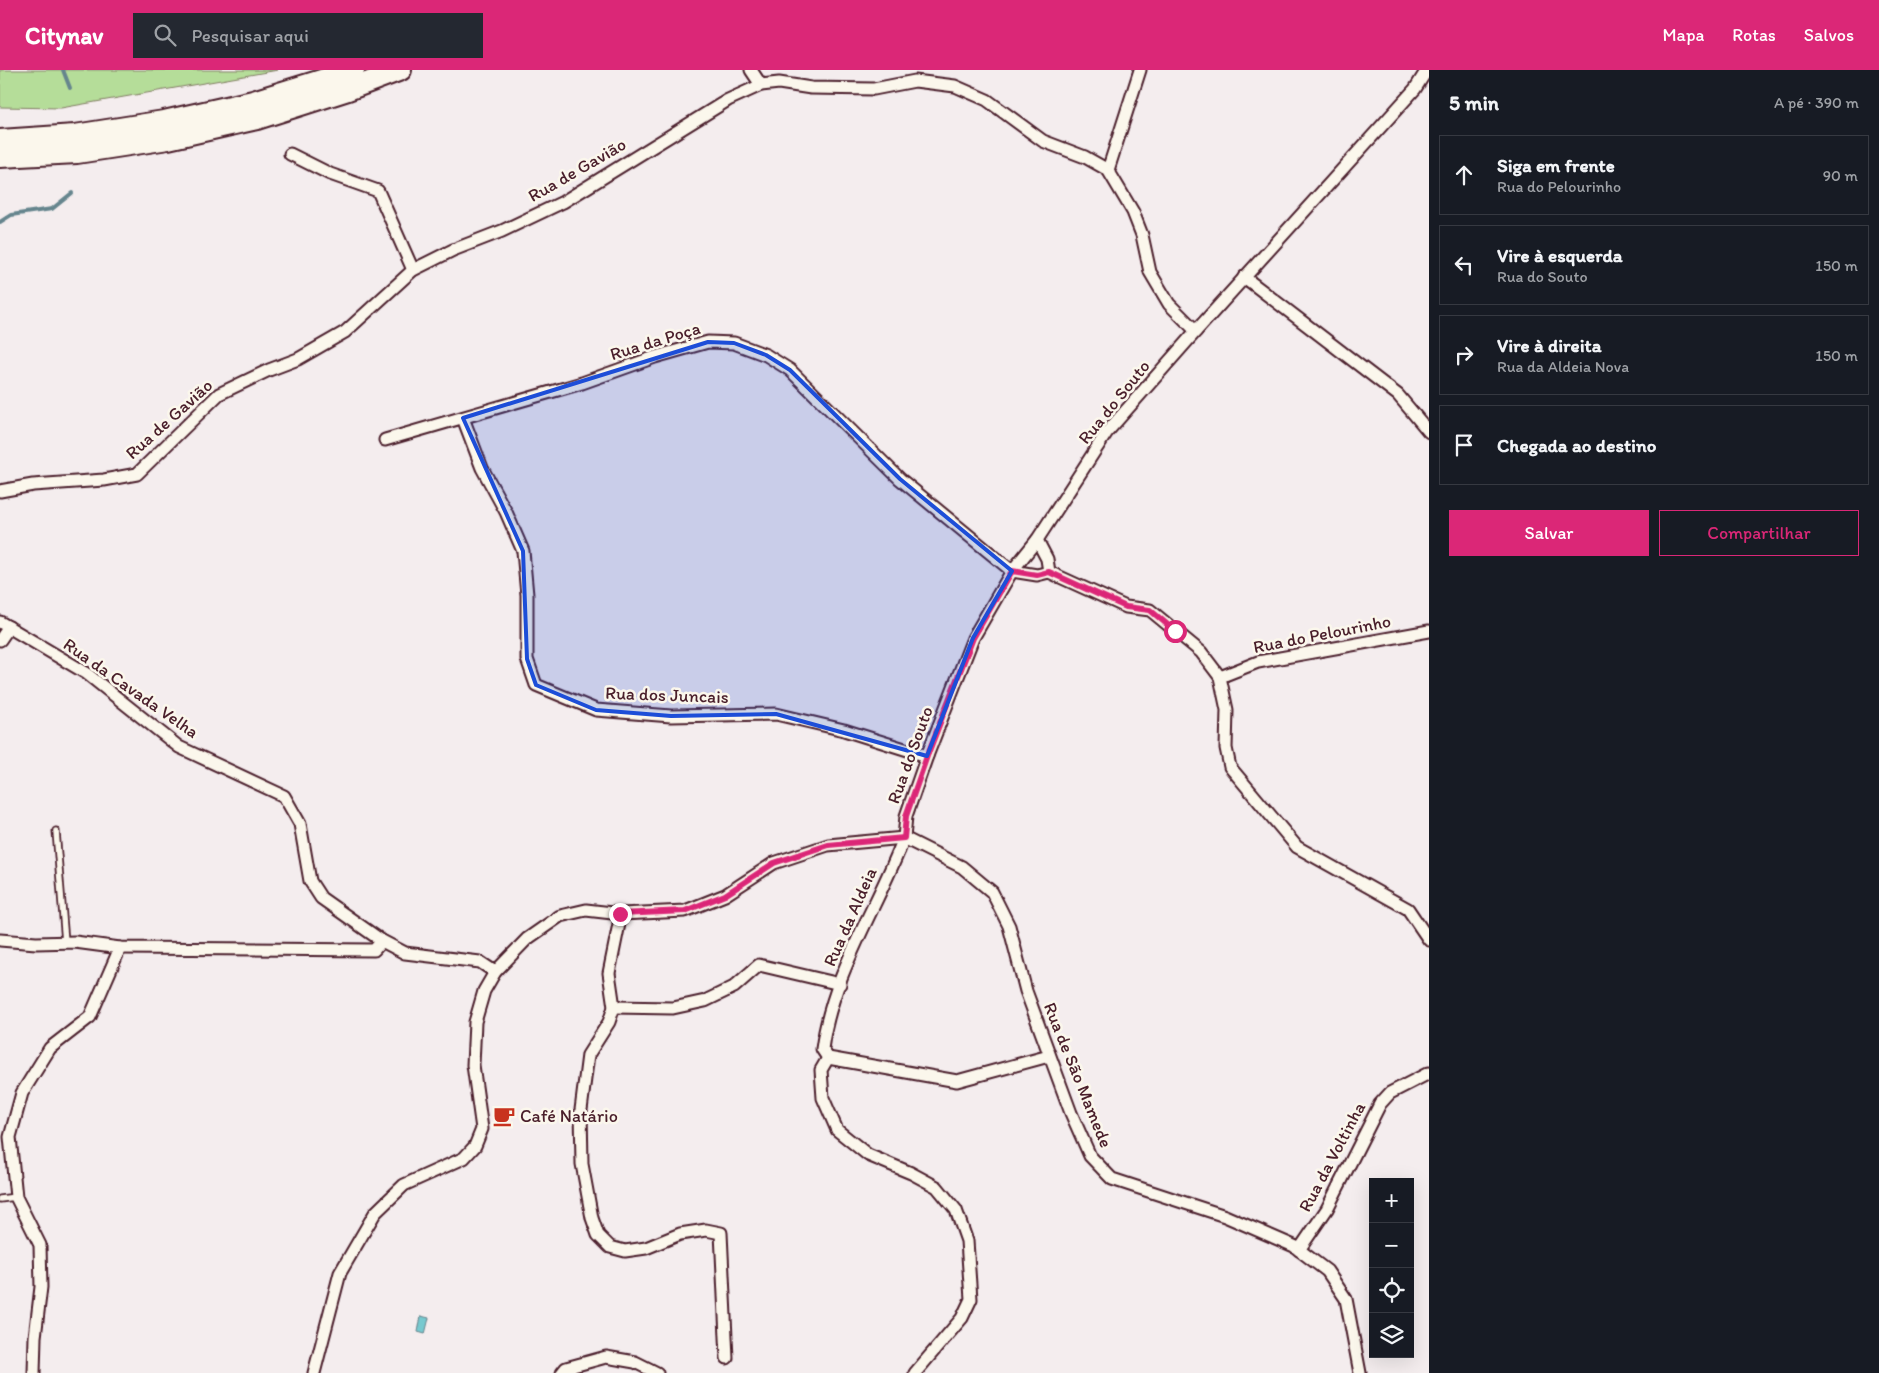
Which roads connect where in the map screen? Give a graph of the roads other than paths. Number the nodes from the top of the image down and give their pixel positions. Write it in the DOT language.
graph roads {
  1 [pos="354,70"];
  2 [pos="401,70"];
  3 [pos="751,70"];
  4 [pos="1140,70"];
  5 [pos="1427,70"];
  6 [pos="761,85"];
  7 [pos="0,140"];
  8 [pos="290,154"];
  9 [pos="0,157"];
  10 [pos="1108,170"];
  11 [pos="413,270"];
  12 [pos="1244,277"];
  13 [pos="1196,331"];
  14 [pos="463,418"];
  15 [pos="1429,432"];
  16 [pos="385,440"];
  17 [pos="0,491"];
  18 [pos="1037,540"];
  19 [pos="1012,571"];
  20 [pos="1049,572"];
  21 [pos="4,625"];
  22 [pos="1429,631"];
  23 [pos="0,640"];
  24 [pos="1220,677"];
  25 [pos="927,756"];
  26 [pos="56,831"];
  27 [pos="904,838"];
  28 [pos="620,914"];
  29 [pos="0,940"];
  30 [pos="1429,940"];
  31 [pos="382,941"];
  32 [pos="65,942"];
  33 [pos="120,948"];
  34 [pos="495,972"];
  35 [pos="840,984"];
  36 [pos="614,1007"];
  37 [pos="1049,1056"];
  38 [pos="828,1058"];
  39 [pos="1429,1074"];
  40 [pos="16,1197"];
  41 [pos="0,1199"];
  42 [pos="1299,1250"];
  43 [pos="727,1358"];
  44 [pos="34,1373"];
  45 [pos="314,1373"];
  46 [pos="562,1373"];
  47 [pos="657,1373"];
  48 [pos="915,1373"];
  49 [pos="1360,1373"];
  1 -- 7 [label="highway"];
  2 -- 9 [label="highway"];
  3 -- 6 [label="street"];
  4 -- 10 [label="street"];
  5 -- 12 [label="street, Rua do Souto"];
  6 -- 10 [label="street, Rua de Gavião"];
  6 -- 11 [label="street, Rua de Gavião"];
  8 -- 11 [label="street"];
  10 -- 13 [label="street"];
  11 -- 17 [label="street, Rua de Gavião"];
  12 -- 13 [label="street, Rua do Souto"];
  12 -- 15 [label="street"];
  13 -- 18 [label="street, Rua do Souto"];
  14 -- 16 [label="street, Rua da Poça"];
  14 -- 19 [label="street, Rua da Poça"];
  14 -- 25 [label="street, Rua dos Juncais"];
  18 -- 19 [label="street, Rua do Souto"];
  18 -- 20 [label="street"];
  19 -- 20 [label="street"];
  19 -- 25 [label="street, Rua do Souto"];
  20 -- 24 [label="street"];
  21 -- 23 [label="street, Rua da Cavada Velha"];
  21 -- 31 [label="street, Rua da Cavada Velha"];
  22 -- 24 [label="street, Rua do Pelourinho"];
  24 -- 30 [label="street"];
  25 -- 27 [label="street, Rua do Souto"];
  26 -- 32 [label="lane"];
  27 -- 28 [label="street"];
  27 -- 35 [label="street, Rua da Aldeia"];
  27 -- 37 [label="street, Rua de São Mamede"];
  28 -- 34 [label="street"];
  28 -- 36 [label="street"];
  29 -- 32 [label="street"];
  31 -- 33 [label="street"];
  31 -- 34 [label="street, Rua da Cavada Velha"];
  32 -- 33 [label="street"];
  33 -- 40 [label="street"];
  34 -- 45 [label="street"];
  35 -- 36 [label="street, Rua da Aldeia"];
  35 -- 38 [label="street, Rua da Aldeia"];
  36 -- 43 [label="street"];
  37 -- 38 [label="street"];
  37 -- 42 [label="street, Rua de São Mamede"];
  38 -- 48 [label="street"];
  39 -- 42 [label="street, Rua da Voltinha"];
  40 -- 41 [label="lane"];
  40 -- 44 [label="street"];
  42 -- 49 [label="street, Rua de São Mamede"];
  46 -- 47 [label="street"];
}
